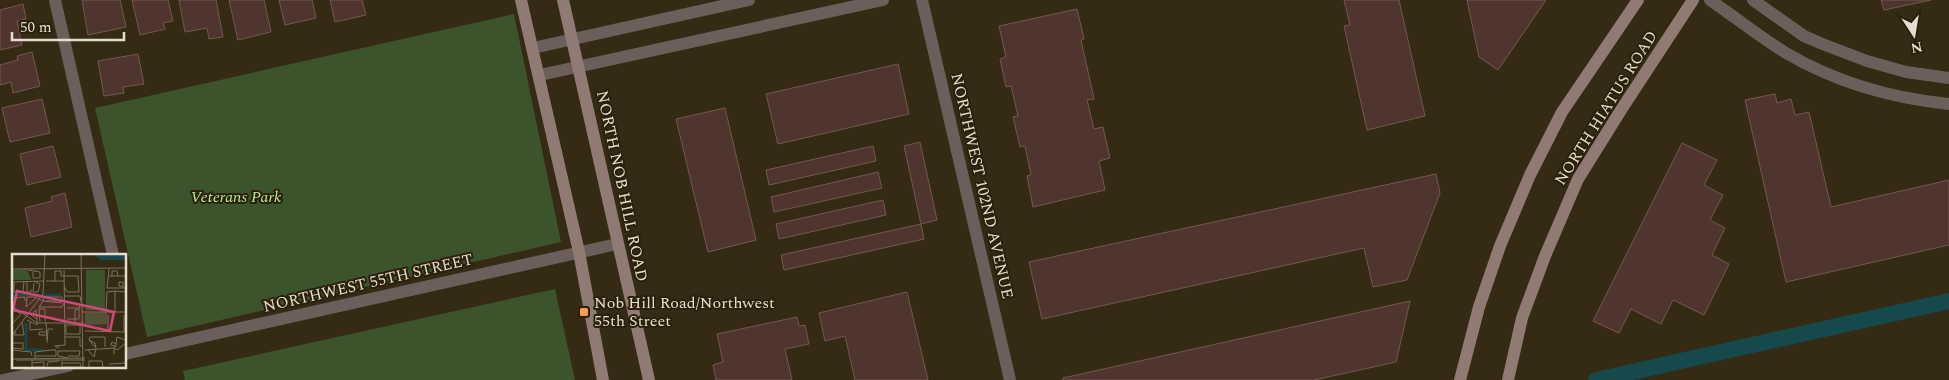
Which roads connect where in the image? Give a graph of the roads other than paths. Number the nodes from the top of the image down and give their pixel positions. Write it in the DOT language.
graph roads {
  1 [pos="55,0"];
  2 [pos="521,0"];
  3 [pos="563,0"];
  4 [pos="749,0"];
  5 [pos="883,0"];
  6 [pos="922,0"];
  7 [pos="1638,0"];
  8 [pos="1693,0"];
  9 [pos="1710,0"];
  10 [pos="1753,0"];
  11 [pos="572,39"];
  12 [pos="533,48"];
  13 [pos="579,67"];
  14 [pos="540,75"];
  15 [pos="1949,78"];
  16 [pos="1949,104"];
  17 [pos="617,244"];
  18 [pos="580,252"];
  19 [pos="113,254"];
  20 [pos="126,354"];
  21 [pos="59,368"];
  22 [pos="3,380"];
  23 [pos="603,380"];
  24 [pos="648,380"];
  25 [pos="1010,380"];
  26 [pos="1460,380"];
  27 [pos="1508,380"];
  1 -- 19 [label="street"];
  2 -- 12 [label="main road"];
  3 -- 11 [label="main road, NORTH NOB HILL ROAD"];
  4 -- 11 [label="street"];
  5 -- 13 [label="street"];
  6 -- 25 [label="street, NORTHWEST 102ND AVENUE"];
  7 -- 26 [label="main road, NORTH HIATUS ROAD"];
  8 -- 27 [label="main road, NORTH HIATUS ROAD"];
  9 -- 16 [label="street"];
  10 -- 15 [label="street"];
  11 -- 12 [label="street"];
  11 -- 13 [label="main road, NORTH NOB HILL ROAD"];
  12 -- 14 [label="main road"];
  13 -- 14 [label="street"];
  13 -- 17 [label="main road, NORTH NOB HILL ROAD"];
  14 -- 18 [label="main road"];
  17 -- 18 [label="street, NORTHWEST 55TH STREET"];
  17 -- 24 [label="main road, NORTH NOB HILL ROAD"];
  18 -- 20 [label="street, NORTHWEST 55TH STREET"];
  18 -- 23 [label="main road"];
  21 -- 22 [label="street"];
}
